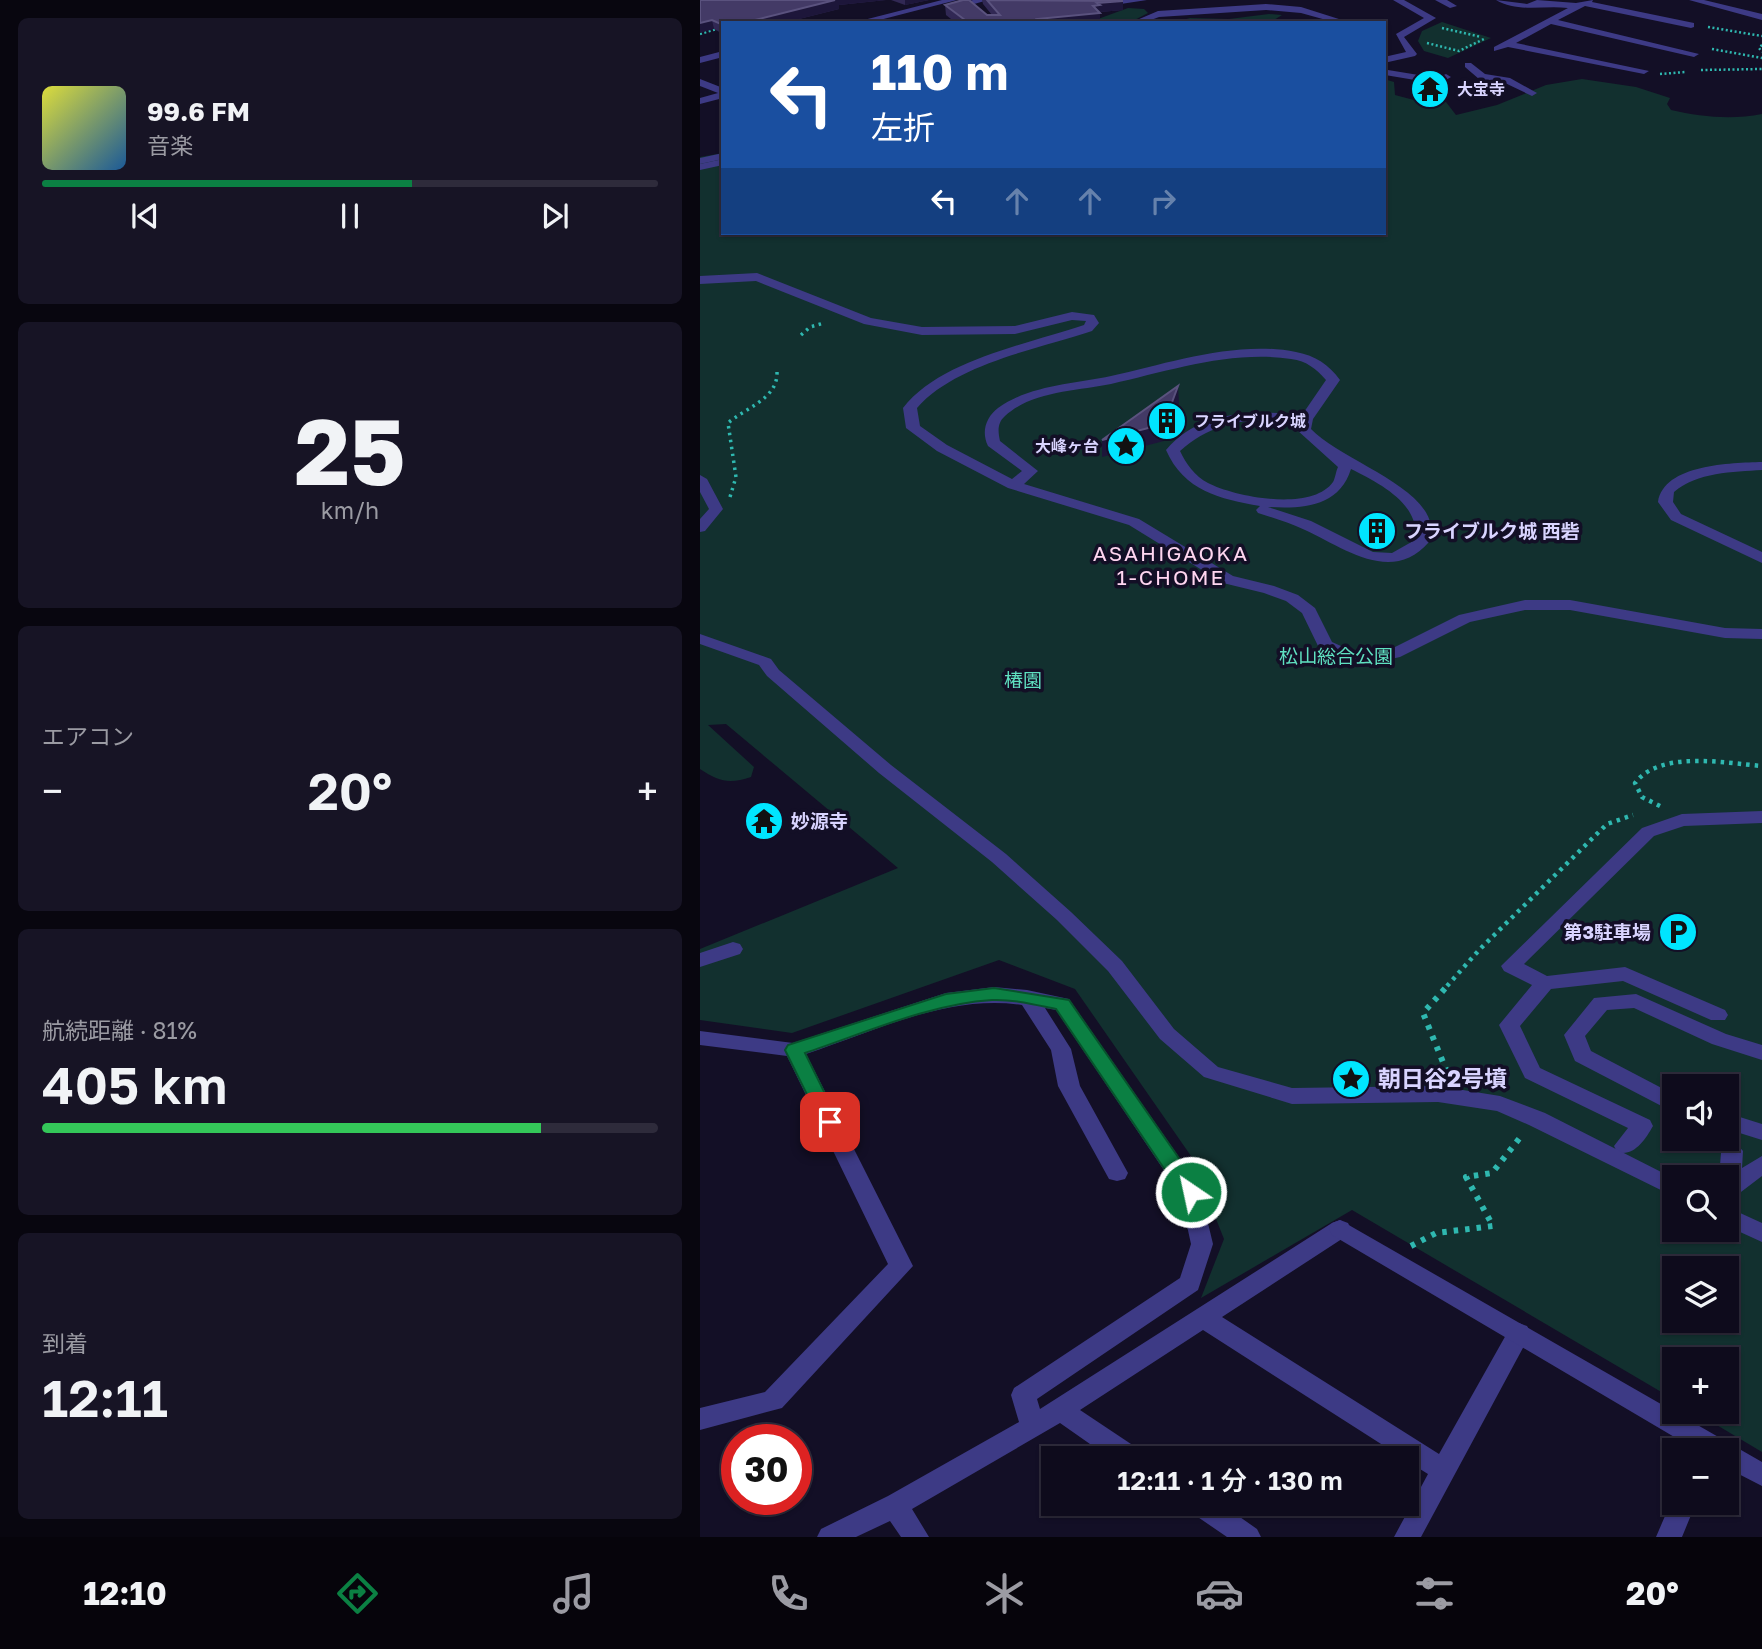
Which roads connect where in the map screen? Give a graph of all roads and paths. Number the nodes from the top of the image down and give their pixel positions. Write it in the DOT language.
graph roads {
  1 [pos="953,0"];
  2 [pos="984,0"];
  3 [pos="1143,0"];
  4 [pos="1151,0"];
  5 [pos="1397,0"];
  6 [pos="1439,0"];
  7 [pos="1500,0"];
  8 [pos="1693,0"];
  9 [pos="972,3"];
  10 [pos="1094,3"];
  11 [pos="1583,3"];
  12 [pos="1453,6"];
  13 [pos="986,15"];
  14 [pos="1762,17"];
  15 [pos="1337,20"];
  16 [pos="864,21"];
  17 [pos="897,21"];
  18 [pos="1123,21"];
  19 [pos="1139,21"];
  20 [pos="1549,21"];
  21 [pos="1425,22"];
  22 [pos="1691,25"];
  23 [pos="1436,26"];
  24 [pos="721,28"];
  25 [pos="700,34"];
  26 [pos="1762,36"];
  27 [pos="1482,37"];
  28 [pos="1489,39"];
  29 [pos="1508,44"];
  30 [pos="1762,46"];
  31 [pos="1497,49"];
  32 [pos="1762,52"];
  33 [pos="1694,54"];
  34 [pos="721,55"];
  35 [pos="1762,58"];
  36 [pos="700,60"];
  37 [pos="1386,60"];
  38 [pos="721,63"];
  39 [pos="1468,65"];
  40 [pos="700,68"];
  41 [pos="1386,71"];
  42 [pos="1644,71"];
  43 [pos="1446,77"];
  44 [pos="700,82"];
  45 [pos="721,92"];
  46 [pos="1532,93"];
  47 [pos="721,94"];
  48 [pos="700,101"];
  49 [pos="721,156"];
  50 [pos="700,161"];
  51 [pos="721,162"];
  52 [pos="700,167"];
  53 [pos="700,280"];
  54 [pos="824,323"];
  55 [pos="801,335"];
  56 [pos="777,372"];
  57 [pos="1306,419"];
  58 [pos="1340,459"];
  59 [pos="1762,467"];
  60 [pos="700,479"];
  61 [pos="1013,485"];
  62 [pos="1230,498"];
  63 [pos="716,509"];
  64 [pos="700,527"];
  65 [pos="1762,558"];
  66 [pos="1762,634"];
  67 [pos="700,639"];
  68 [pos="1762,766"];
  69 [pos="1674,806"];
  70 [pos="1661,807"];
  71 [pos="1762,817"];
  72 [pos="733,949"];
  73 [pos="700,960"];
  74 [pos="1545,983"];
  75 [pos="1027,997"];
  76 [pos="1718,1015"];
  77 [pos="700,1038"];
  78 [pos="1718,1039"];
  79 [pos="794,1050"];
  80 [pos="1762,1053"];
  81 [pos="1762,1067"];
  82 [pos="1446,1072"];
  83 [pos="1662,1097"];
  84 [pos="1739,1125"];
  85 [pos="1513,1127"];
  86 [pos="1762,1132"];
  87 [pos="1625,1146"];
  88 [pos="1762,1164"];
  89 [pos="1117,1173"];
  90 [pos="1662,1182"];
  91 [pos="1739,1182"];
  92 [pos="1739,1222"];
  93 [pos="1762,1233"];
  94 [pos="1388,1257"];
  95 [pos="1205,1319"];
  96 [pos="1519,1333"];
  97 [pos="1060,1410"];
  98 [pos="700,1419"];
  99 [pos="1033,1426"];
  100 [pos="1695,1438"];
  101 [pos="1113,1446"];
  102 [pos="1739,1463"];
  103 [pos="1443,1470"];
  104 [pos="1762,1475"];
  105 [pos="895,1507"];
  106 [pos="1678,1515"];
  107 [pos="1217,1516"];
  108 [pos="830,1537"];
  109 [pos="916,1537"];
  110 [pos="1248,1537"];
  111 [pos="1407,1537"];
  112 [pos="1669,1537"];
  1 -- 16 [label="street"];
  2 -- 9 [label="street"];
  3 -- 10 [label="street"];
  4 -- 18 [label="street"];
  5 -- 21 [label="street"];
  6 -- 12 [label="street"];
  7 -- 11 [label="street"];
  8 -- 14 [label="street"];
  9 -- 13 [label="street"];
  9 -- 17 [label="street"];
  11 -- 20 [label="street"];
  11 -- 22 [label="street"];
  15 -- 19 [label="street"];
  20 -- 29 [label="street"];
  20 -- 33 [label="street"];
  21 -- 27 [label="path"];
  21 -- 37 [label="street"];
  22 -- 26 [label="path"];
  23 -- 27 [label="path"];
  24 -- 25 [label="path"];
  27 -- 28 [label="path"];
  29 -- 31 [label="street"];
  29 -- 42 [label="street"];
  30 -- 32 [label="path"];
  33 -- 35 [label="path"];
  34 -- 36 [label="street"];
  38 -- 40 [label="street"];
  39 -- 46 [label="street"];
  41 -- 43 [label="street"];
  44 -- 45 [label="street"];
  47 -- 48 [label="street"];
  49 -- 50 [label="street"];
  51 -- 52 [label="street"];
  53 -- 61 [label="street"];
  54 -- 55 [label="path"];
  56 -- 63 [label="path"];
  57 -- 58 [label="street"];
  57 -- 61 [label="street"];
  57 -- 62 [label="street"];
  58 -- 62 [label="street"];
  58 -- 62 [label="street"];
  59 -- 65 [label="street"];
  60 -- 63 [label="street"];
  61 -- 66 [label="street"];
  63 -- 64 [label="street"];
  67 -- 90 [label="street"];
  68 -- 70 [label="path"];
  69 -- 70 [label="path"];
  70 -- 82 [label="path"];
  71 -- 74 [label="street"];
  72 -- 73 [label="street"];
  74 -- 76 [label="street"];
  74 -- 87 [label="street"];
  75 -- 79 [label="street"];
  75 -- 89 [label="street"];
  75 -- 99 [label="street"];
  77 -- 79 [label="street"];
  78 -- 80 [label="street"];
  78 -- 81 [label="street"];
  78 -- 83 [label="street"];
  79 -- 98 [label="street"];
  84 -- 86 [label="street"];
  85 -- 94 [label="path"];
  88 -- 91 [label="street"];
  92 -- 93 [label="street"];
  94 -- 95 [label="street"];
  94 -- 96 [label="street"];
  95 -- 97 [label="street"];
  95 -- 103 [label="street"];
  96 -- 100 [label="street"];
  96 -- 103 [label="street"];
  97 -- 99 [label="street"];
  97 -- 101 [label="street"];
  99 -- 105 [label="street"];
  102 -- 104 [label="street"];
  103 -- 111 [label="street"];
  105 -- 108 [label="street"];
  105 -- 109 [label="street"];
  106 -- 112 [label="street"];
  107 -- 110 [label="street"];
}
